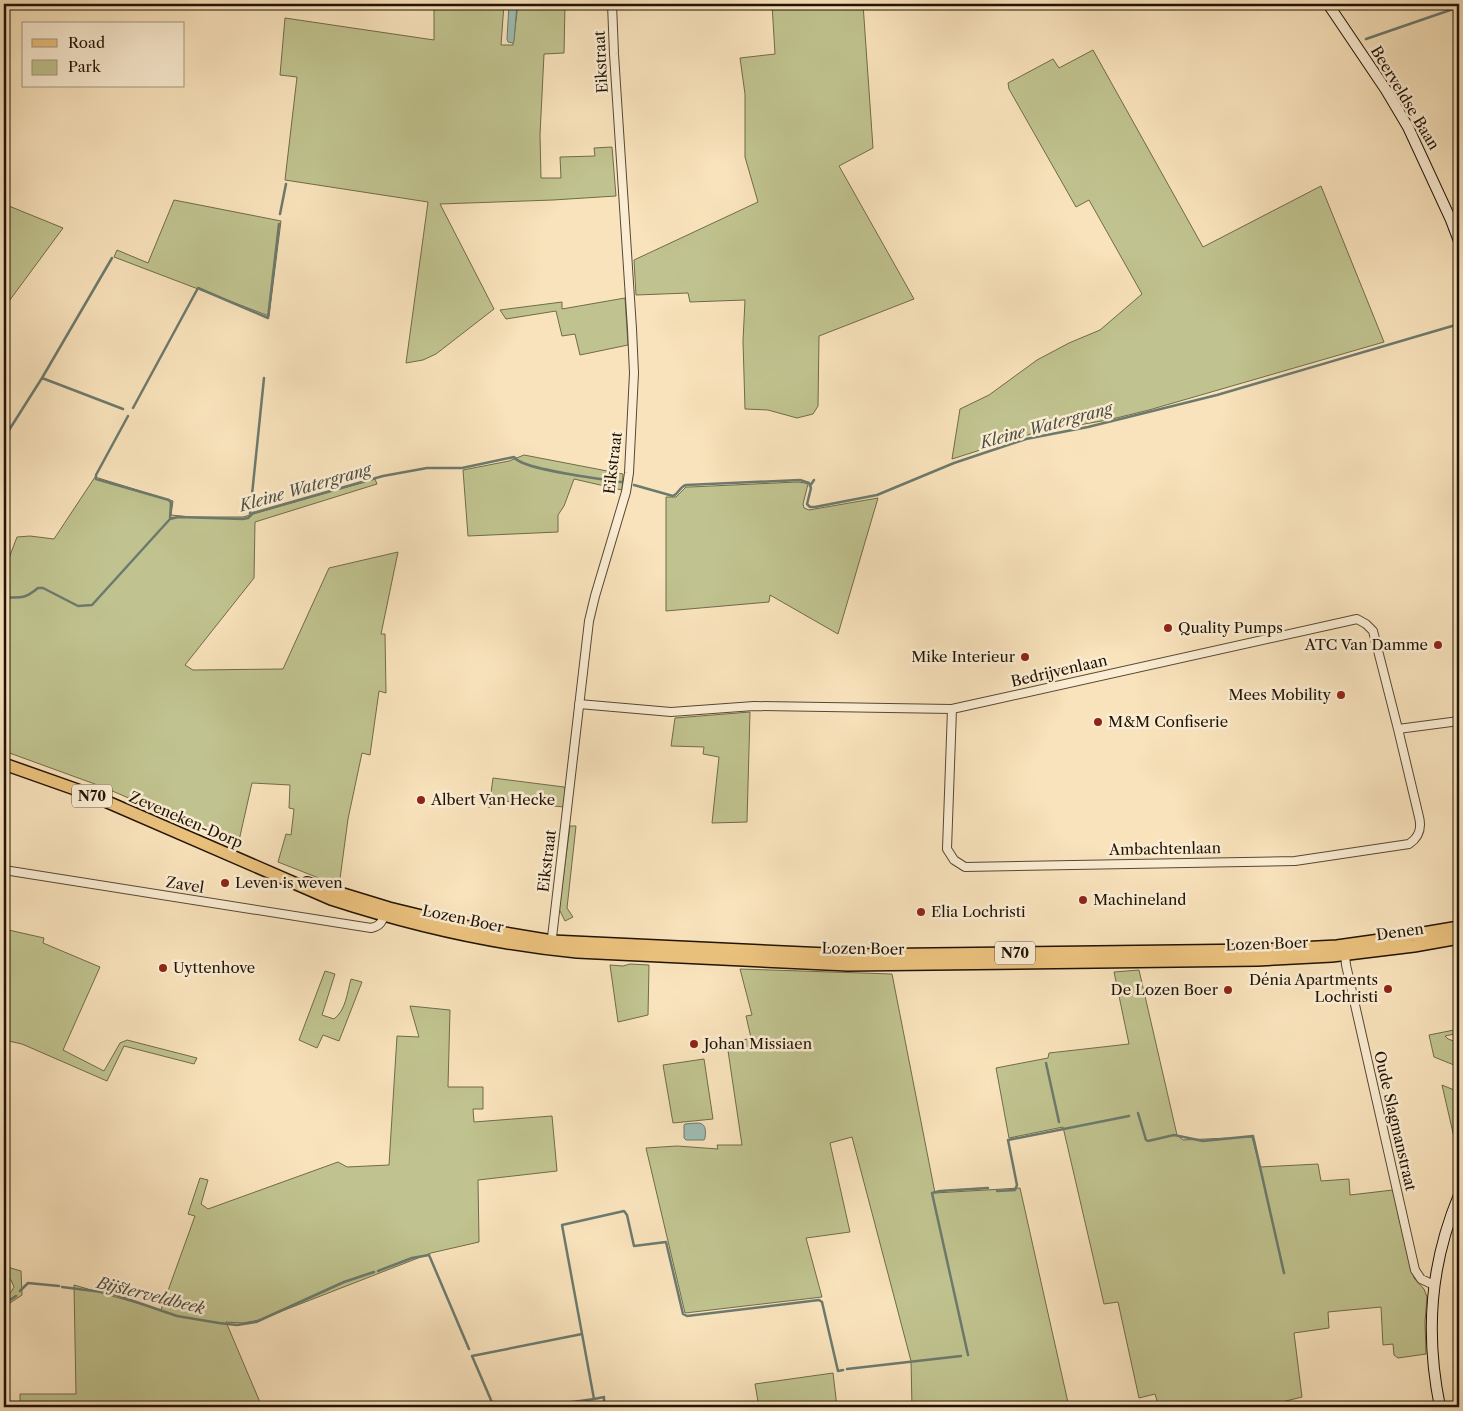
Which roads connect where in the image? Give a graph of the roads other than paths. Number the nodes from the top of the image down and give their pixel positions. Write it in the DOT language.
graph roads {
  1 [pos="612,4"];
  2 [pos="1328,4"];
  3 [pos="1459,241"];
  4 [pos="579,704"];
  5 [pos="952,709"];
  6 [pos="1459,721"];
  7 [pos="1398,729"];
  8 [pos="4,764"];
  9 [pos="4,870"];
  10 [pos="370,907"];
  11 [pos="387,912"];
  12 [pos="361,926"];
  13 [pos="1459,927"];
  14 [pos="1459,938"];
  15 [pos="551,945"];
  16 [pos="1344,954"];
  17 [pos="1459,1195"];
  18 [pos="1434,1285"];
  19 [pos="1440,1407"];
  1 -- 4 [label="street, Eikstraat"];
  2 -- 3 [label="main road, Beerveldse Baan"];
  4 -- 5 [label="street, Bedrijvenlaan"];
  4 -- 15 [label="street, Eikstraat"];
  5 -- 7 [label="street, Bedrijvenlaan"];
  5 -- 7 [label="street, Ambachtenlaan"];
  6 -- 7 [label="street"];
  8 -- 10 [label="main road, Zeveneken-Dorp / N70"];
  9 -- 12 [label="street, Zavel"];
  10 -- 11 [label="main road, Zeveneken-Dorp / N70"];
  10 -- 12 [label="street"];
  11 -- 12 [label="street, Zavel"];
  11 -- 15 [label="main road, Zeveneken-Dorp / N70"];
  13 -- 15 [label="main road, Lozen Boer / N70"];
  14 -- 16 [label="main road, Denen / N70"];
  15 -- 16 [label="main road, Lozen Boer / N70"];
  16 -- 18 [label="street, Oude Slagmanstraat"];
  17 -- 18 [label="main road"];
  18 -- 19 [label="main road"];
}
